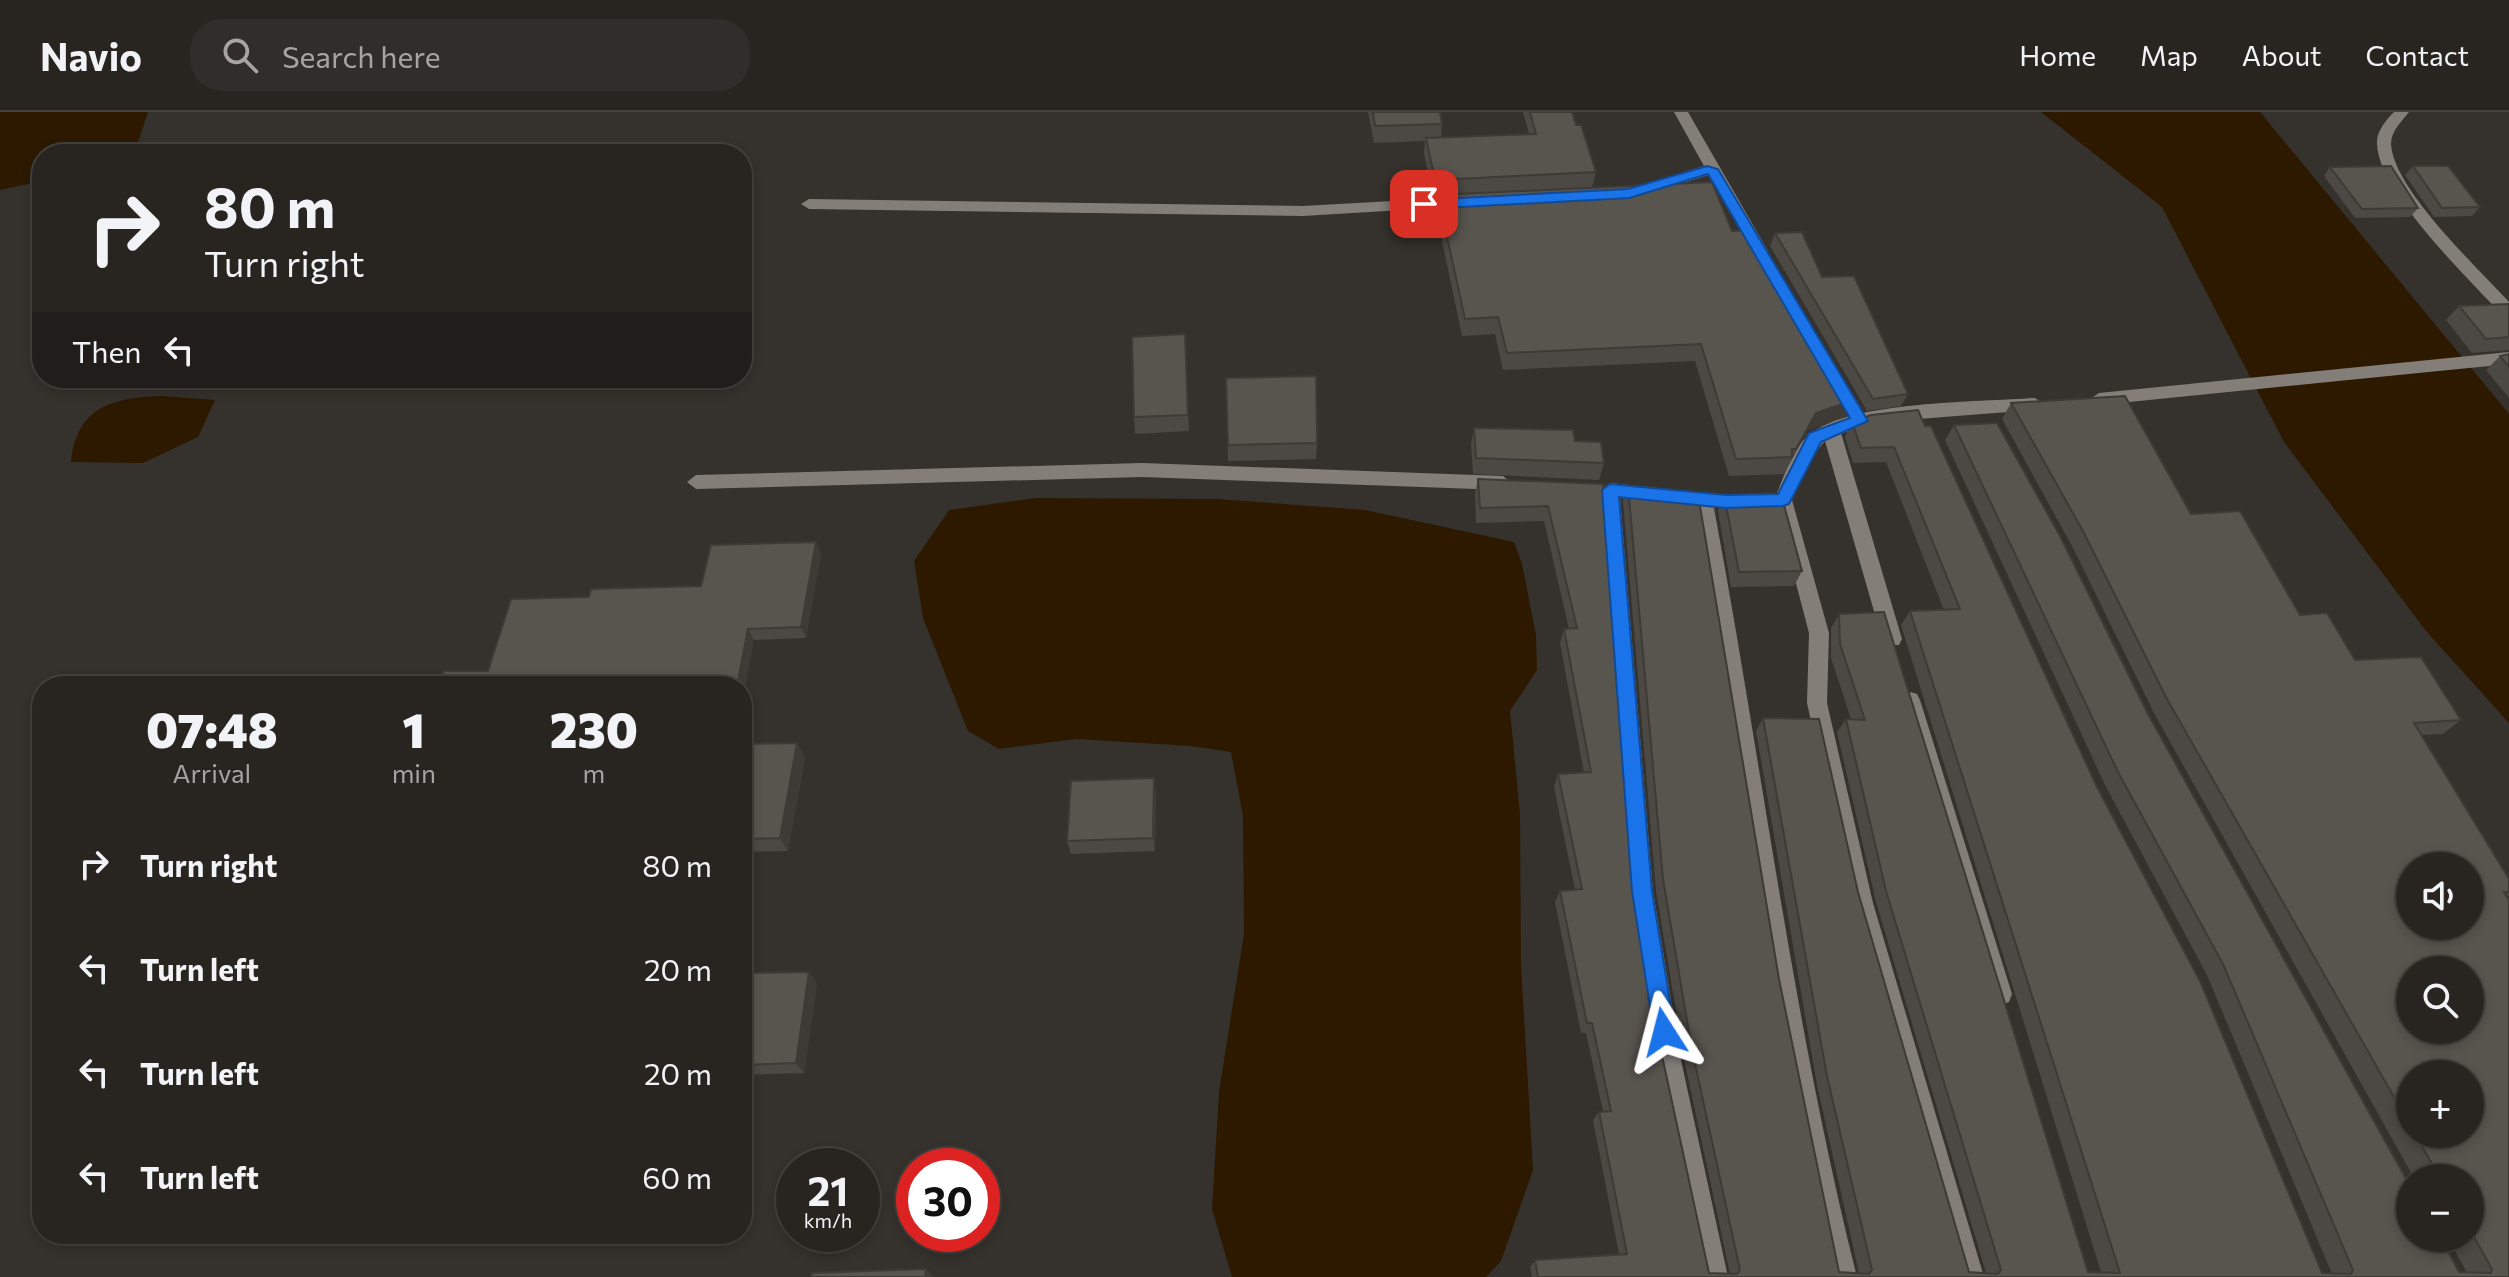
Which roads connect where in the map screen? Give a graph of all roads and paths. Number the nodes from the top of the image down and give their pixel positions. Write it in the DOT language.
graph roads {
  1 [pos="1681,112"];
  2 [pos="2402,112"];
  3 [pos="1712,169"];
  4 [pos="1614,195"];
  5 [pos="1484,201"];
  6 [pos="809,204"];
  7 [pos="1766,262"];
  8 [pos="2509,312"];
  9 [pos="2509,358"];
  10 [pos="2077,401"];
  11 [pos="2047,403"];
  12 [pos="1985,408"];
  13 [pos="1921,413"];
  14 [pos="1831,430"];
  15 [pos="1996,432"];
  16 [pos="1934,440"];
  17 [pos="696,482"];
  18 [pos="1523,485"];
  19 [pos="1703,498"];
  20 [pos="1783,500"];
  21 [pos="2007,1015"];
  22 [pos="1715,1277"];
  23 [pos="1844,1277"];
  24 [pos="1971,1277"];
  1 -- 3 [label="street"];
  2 -- 8 [label="street"];
  3 -- 4 [label="street"];
  3 -- 7 [label="street"];
  5 -- 6 [label="street"];
  9 -- 10 [label="street"];
  11 -- 12 [label="street"];
  12 -- 13 [label="street"];
  12 -- 15 [label="street"];
  13 -- 14 [label="street"];
  13 -- 16 [label="street"];
  14 -- 20 [label="street"];
  14 -- 21 [label="street"];
  17 -- 18 [label="street"];
  19 -- 20 [label="street"];
  19 -- 22 [label="street"];
  19 -- 23 [label="street"];
  20 -- 24 [label="street"];
}
